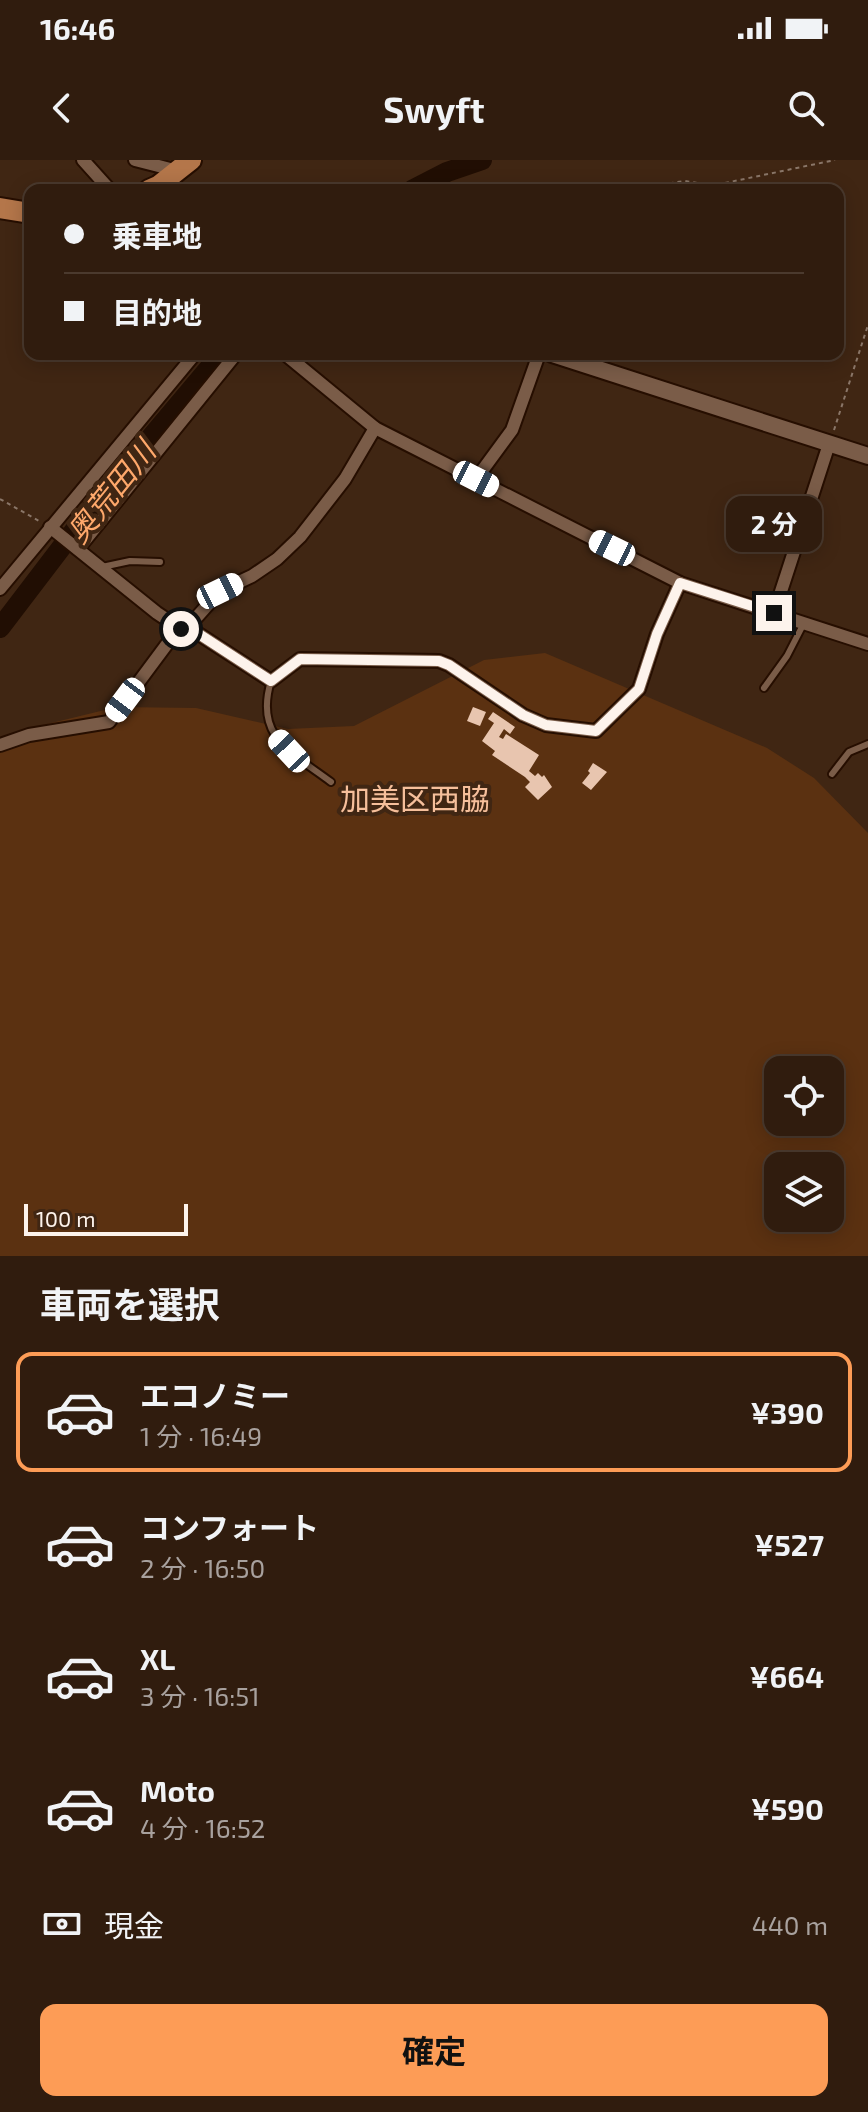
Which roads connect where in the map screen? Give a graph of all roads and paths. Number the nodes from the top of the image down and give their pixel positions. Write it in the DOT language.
graph roads {
  1 [pos="83,160"];
  2 [pos="135,160"];
  3 [pos="835,160"];
  4 [pos="184,165"];
  5 [pos="105,184"];
  6 [pos="157,184"];
  7 [pos="664,184"];
  8 [pos="704,184"];
  9 [pos="718,184"];
  10 [pos="0,208"];
  11 [pos="24,212"];
  12 [pos="868,325"];
  13 [pos="190,360"];
  14 [pos="231,360"];
  15 [pos="292,360"];
  16 [pos="537,360"];
  17 [pos="570,360"];
  18 [pos="375,428"];
  19 [pos="829,444"];
  20 [pos="868,456"];
  21 [pos="476,479"];
  22 [pos="0,499"];
  23 [pos="52,528"];
  24 [pos="77,548"];
  25 [pos="160,562"];
  26 [pos="102,567"];
  27 [pos="680,583"];
  28 [pos="0,589"];
  29 [pos="774,613"];
  30 [pos="804,623"];
  31 [pos="184,628"];
  32 [pos="868,644"];
  33 [pos="271,681"];
  34 [pos="764,688"];
  35 [pos="868,744"];
  36 [pos="0,745"];
  37 [pos="832,774"];
  38 [pos="331,782"];
  1 -- 5 [label="street"];
  2 -- 4 [label="street"];
  3 -- 9 [label="path"];
  4 -- 6 [label="highway"];
  7 -- 8 [label="path"];
  10 -- 11 [label="highway"];
  12 -- 19 [label="path"];
  13 -- 23 [label="street"];
  14 -- 24 [label="street"];
  15 -- 18 [label="street"];
  16 -- 21 [label="street"];
  17 -- 19 [label="street"];
  18 -- 21 [label="street"];
  18 -- 31 [label="street"];
  19 -- 20 [label="street"];
  19 -- 29 [label="street"];
  21 -- 27 [label="street"];
  22 -- 23 [label="path"];
  23 -- 24 [label="street"];
  23 -- 28 [label="street"];
  24 -- 26 [label="street"];
  25 -- 26 [label="lane"];
  26 -- 31 [label="street"];
  27 -- 29 [label="street"];
  27 -- 33 [label="street"];
  29 -- 30 [label="street"];
  30 -- 32 [label="street"];
  30 -- 34 [label="lane"];
  31 -- 33 [label="street"];
  31 -- 36 [label="street"];
  33 -- 38 [label="lane"];
  35 -- 37 [label="lane"];
}
